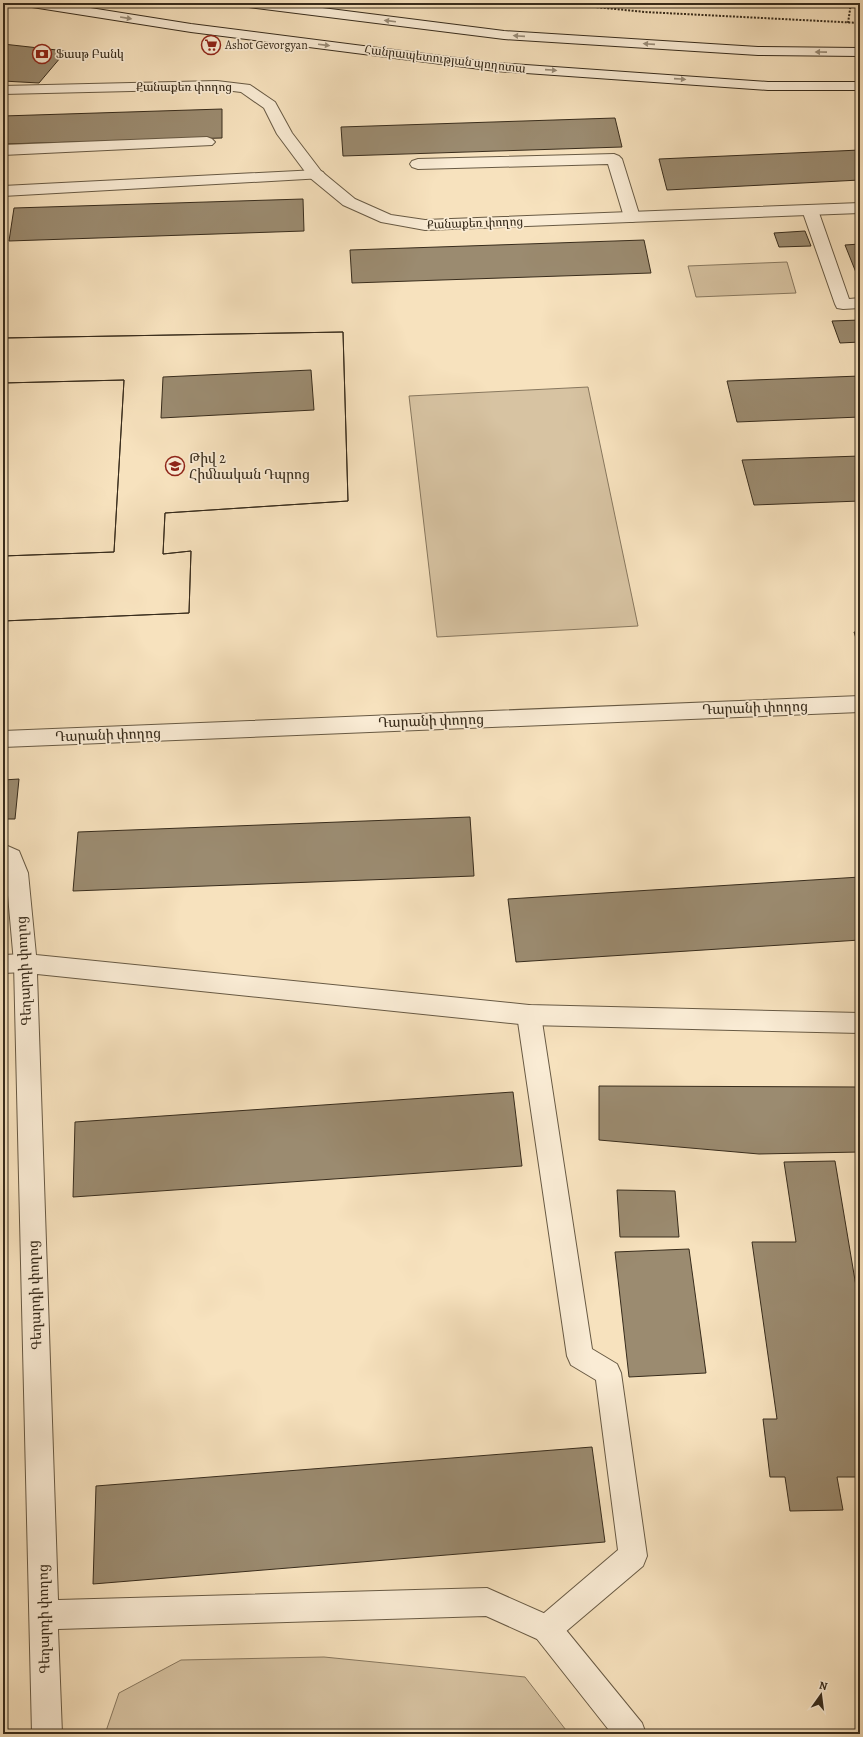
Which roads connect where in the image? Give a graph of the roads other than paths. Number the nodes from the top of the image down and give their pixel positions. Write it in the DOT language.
graph roads {
  1 [pos="32,3"];
  2 [pos="249,3"];
  3 [pos="860,52"];
  4 [pos="860,86"];
  5 [pos="3,90"];
  6 [pos="206,142"];
  7 [pos="3,150"];
  8 [pos="418,164"];
  9 [pos="317,175"];
  10 [pos="3,191"];
  11 [pos="860,208"];
  12 [pos="810,210"];
  13 [pos="632,217"];
  14 [pos="860,303"];
  15 [pos="860,704"];
  16 [pos="3,739"];
  17 [pos="7,855"];
  18 [pos="14,964"];
  19 [pos="529,1015"];
  20 [pos="860,1023"];
  21 [pos="44,1615"];
  22 [pos="547,1629"];
  23 [pos="47,1734"];
  24 [pos="631,1734"];
  1 -- 4 [label="street, Հանրապետության պողոտա, one-way"];
  3 -- 2 [label="street, one-way"];
  5 -- 9 [label="street, Քանաքեռ փողոց"];
  6 -- 7 [label="street"];
  8 -- 13 [label="street"];
  9 -- 10 [label="street"];
  9 -- 13 [label="street, Քանաքեռ փողոց"];
  11 -- 12 [label="street, Քանաքեռ փողոց"];
  12 -- 13 [label="street, Քանաքեռ փողոց"];
  12 -- 14 [label="street"];
  15 -- 16 [label="street, Դարանի փողոց"];
  17 -- 18 [label="street, Գեղարդի փողոց"];
  18 -- 19 [label="street"];
  18 -- 21 [label="street, Գեղարդի փողոց"];
  19 -- 20 [label="street"];
  19 -- 22 [label="street"];
  21 -- 22 [label="street"];
  21 -- 23 [label="street, Գեղարդի փողոց"];
  22 -- 24 [label="street"];
}
